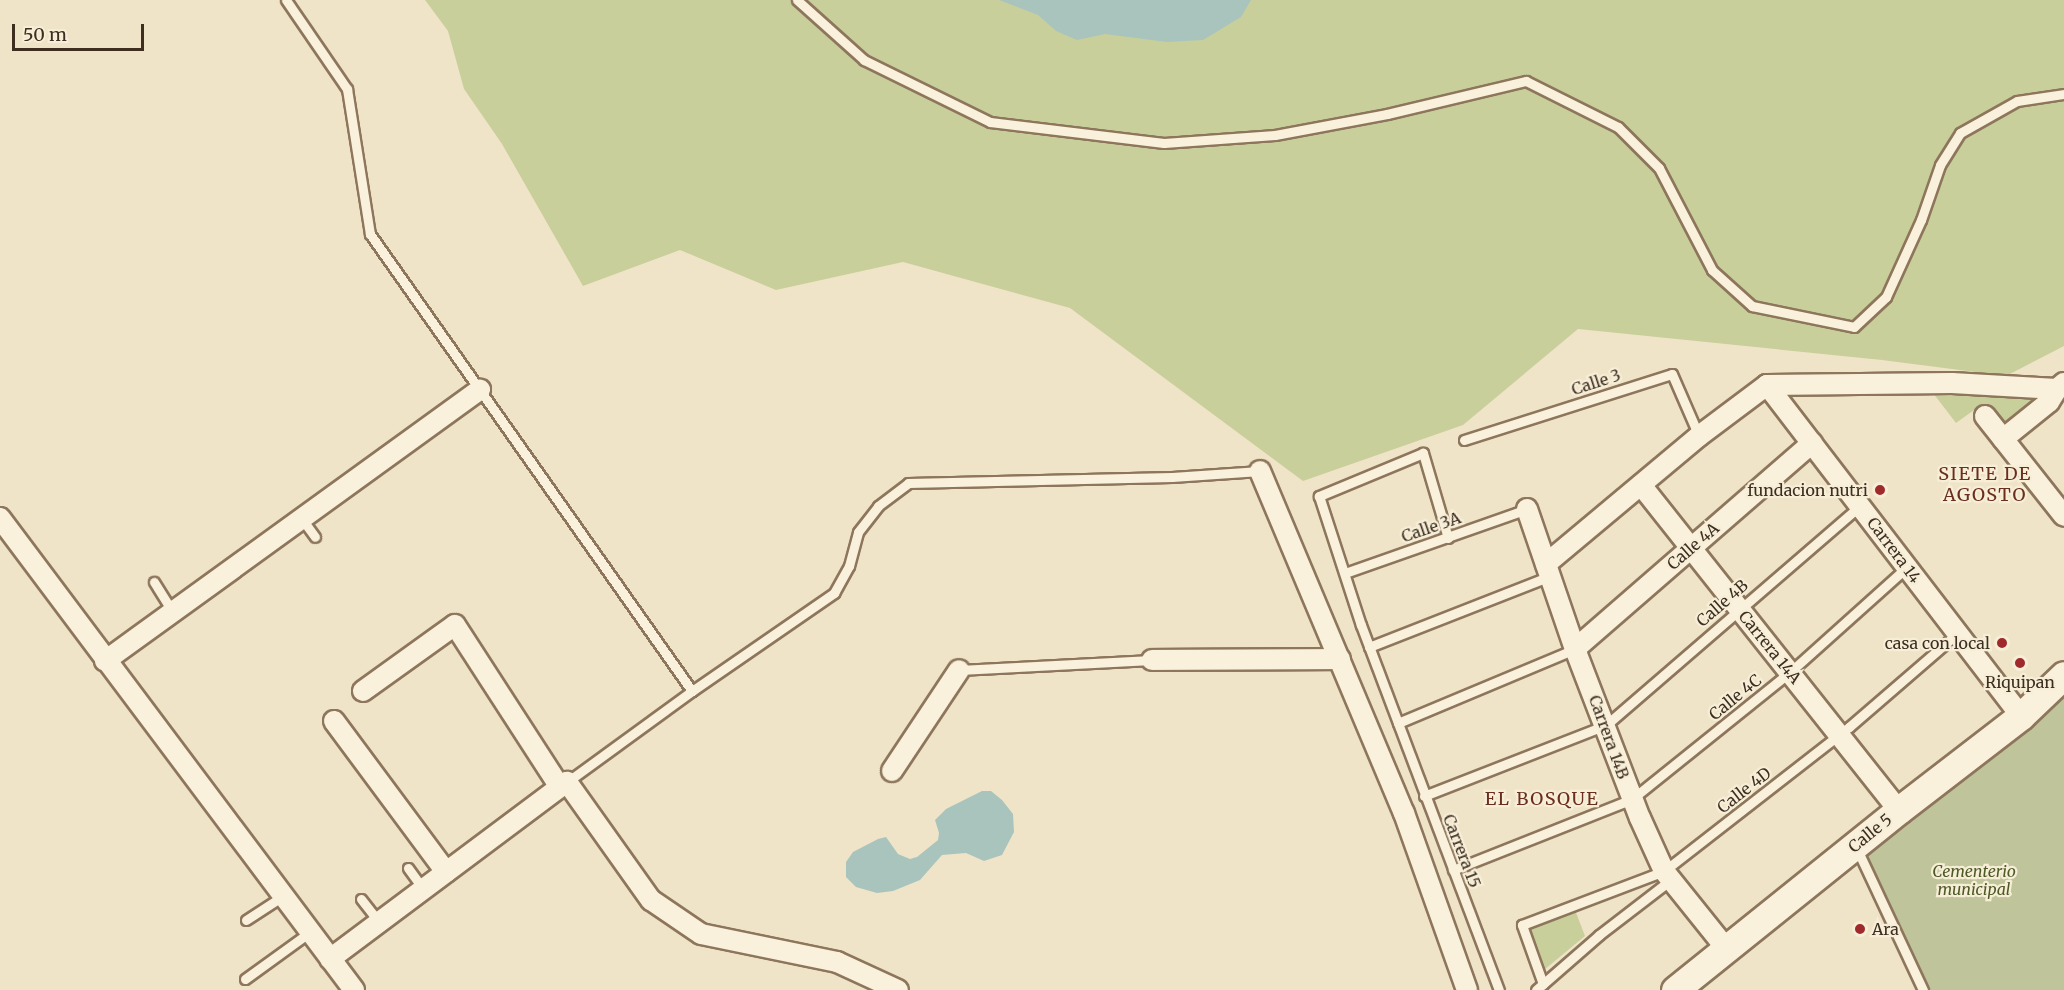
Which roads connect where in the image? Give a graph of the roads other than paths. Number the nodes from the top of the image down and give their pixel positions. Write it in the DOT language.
graph roads {
  1 [pos="286,0"];
  2 [pos="797,0"];
  3 [pos="2064,94"];
  4 [pos="1767,385"];
  5 [pos="2060,386"];
  6 [pos="480,390"];
  7 [pos="1985,416"];
  8 [pos="1699,436"];
  9 [pos="2003,439"];
  10 [pos="1464,440"];
  11 [pos="1812,443"];
  12 [pos="1260,471"];
  13 [pos="1641,485"];
  14 [pos="1860,506"];
  15 [pos="1527,509"];
  16 [pos="2064,516"];
  17 [pos="0,518"];
  18 [pos="302,519"];
  19 [pos="315,537"];
  20 [pos="1448,537"];
  21 [pos="1691,548"];
  22 [pos="1907,567"];
  23 [pos="1548,570"];
  24 [pos="1345,573"];
  25 [pos="154,582"];
  26 [pos="1739,608"];
  27 [pos="173,612"];
  28 [pos="1958,633"];
  29 [pos="1369,647"];
  30 [pos="1575,649"];
  31 [pos="1340,659"];
  32 [pos="1152,660"];
  33 [pos="105,661"];
  34 [pos="959,670"];
  35 [pos="1790,672"];
  36 [pos="2064,675"];
  37 [pos="692,691"];
  38 [pos="363,692"];
  39 [pos="2021,716"];
  40 [pos="334,722"];
  41 [pos="1398,723"];
  42 [pos="1606,725"];
  43 [pos="1839,735"];
  44 [pos="891,771"];
  45 [pos="563,784"];
  46 [pos="1424,796"];
  47 [pos="1632,799"];
  48 [pos="1899,810"];
  49 [pos="1855,845"];
  50 [pos="408,868"];
  51 [pos="1453,870"];
  52 [pos="446,872"];
  53 [pos="1666,876"];
  54 [pos="423,889"];
  55 [pos="283,896"];
  56 [pos="361,898"];
  57 [pos="246,920"];
  58 [pos="379,922"];
  59 [pos="310,932"];
  60 [pos="1726,948"];
  61 [pos="330,959"];
  62 [pos="244,979"];
  63 [pos="1540,987"];
  64 [pos="354,990"];
  65 [pos="898,990"];
  66 [pos="1467,990"];
  67 [pos="1499,990"];
  68 [pos="1675,990"];
  69 [pos="1923,990"];
  1 -- 6 [label="lane"];
  2 -- 3 [label="lane"];
  4 -- 5 [label="street"];
  4 -- 8 [label="street"];
  4 -- 11 [label="street, Carrera 14"];
  5 -- 9 [label="street"];
  6 -- 18 [label="street"];
  6 -- 37 [label="lane"];
  7 -- 9 [label="street"];
  8 -- 10 [label="lane, Calle 3"];
  8 -- 13 [label="street"];
  9 -- 16 [label="street"];
  11 -- 14 [label="street, Carrera 14"];
  11 -- 21 [label="street, Calle 4A"];
  12 -- 31 [label="street"];
  12 -- 37 [label="lane"];
  13 -- 21 [label="street, Carrera 14A"];
  13 -- 23 [label="street"];
  14 -- 22 [label="street, Carrera 14"];
  14 -- 26 [label="lane, Calle 4B"];
  15 -- 20 [label="lane, Calle 3A"];
  15 -- 23 [label="street, Carrera 14B"];
  17 -- 33 [label="street"];
  18 -- 19 [label="lane"];
  18 -- 27 [label="street"];
  20 -- 24 [label="lane, Calle 3A"];
  20 -- 24 [label="lane, Carrera 15"];
  21 -- 26 [label="street, Carrera 14A"];
  21 -- 30 [label="street, Calle 4A"];
  22 -- 28 [label="street, Carrera 14"];
  22 -- 35 [label="lane, Calle 4C"];
  23 -- 29 [label="lane"];
  23 -- 30 [label="street, Carrera 14B"];
  24 -- 29 [label="lane, Carrera 15"];
  25 -- 27 [label="lane"];
  26 -- 35 [label="street, Carrera 14A"];
  26 -- 42 [label="lane, Calle 4B"];
  27 -- 33 [label="street"];
  28 -- 39 [label="street, Carrera 14"];
  28 -- 43 [label="lane, Calle 4D"];
  29 -- 41 [label="lane, Carrera 15"];
  30 -- 41 [label="lane"];
  30 -- 42 [label="street, Carrera 14B"];
  31 -- 32 [label="street"];
  31 -- 66 [label="street"];
  32 -- 34 [label="lane"];
  33 -- 55 [label="street"];
  34 -- 44 [label="street"];
  35 -- 43 [label="street, Carrera 14A"];
  35 -- 47 [label="lane, Calle 4C"];
  36 -- 39 [label="street, Calle 5"];
  37 -- 45 [label="lane"];
  38 -- 45 [label="street"];
  39 -- 48 [label="street, Calle 5"];
  40 -- 52 [label="street"];
  41 -- 46 [label="lane, Carrera 15"];
  42 -- 46 [label="lane"];
  42 -- 47 [label="street, Carrera 14B"];
  43 -- 48 [label="street, Carrera 14A"];
  43 -- 53 [label="lane, Calle 4D"];
  45 -- 52 [label="street"];
  45 -- 65 [label="street"];
  46 -- 51 [label="lane, Carrera 15"];
  47 -- 51 [label="lane, Calle 4C"];
  47 -- 53 [label="street, Carrera 14B"];
  48 -- 49 [label="street, Calle 5"];
  49 -- 60 [label="street, Calle 5"];
  49 -- 69 [label="lane"];
  50 -- 54 [label="lane"];
  51 -- 67 [label="lane, Carrera 15"];
  52 -- 54 [label="street"];
  53 -- 60 [label="street, Carrera 14B"];
  53 -- 63 [label="lane, Calle 4D"];
  53 -- 63 [label="lane, Calle 4D"];
  54 -- 58 [label="street"];
  55 -- 57 [label="lane"];
  55 -- 59 [label="street"];
  56 -- 58 [label="lane"];
  58 -- 61 [label="street"];
  59 -- 61 [label="street"];
  59 -- 62 [label="lane"];
  60 -- 68 [label="street, Calle 5"];
  61 -- 64 [label="street"];
}
